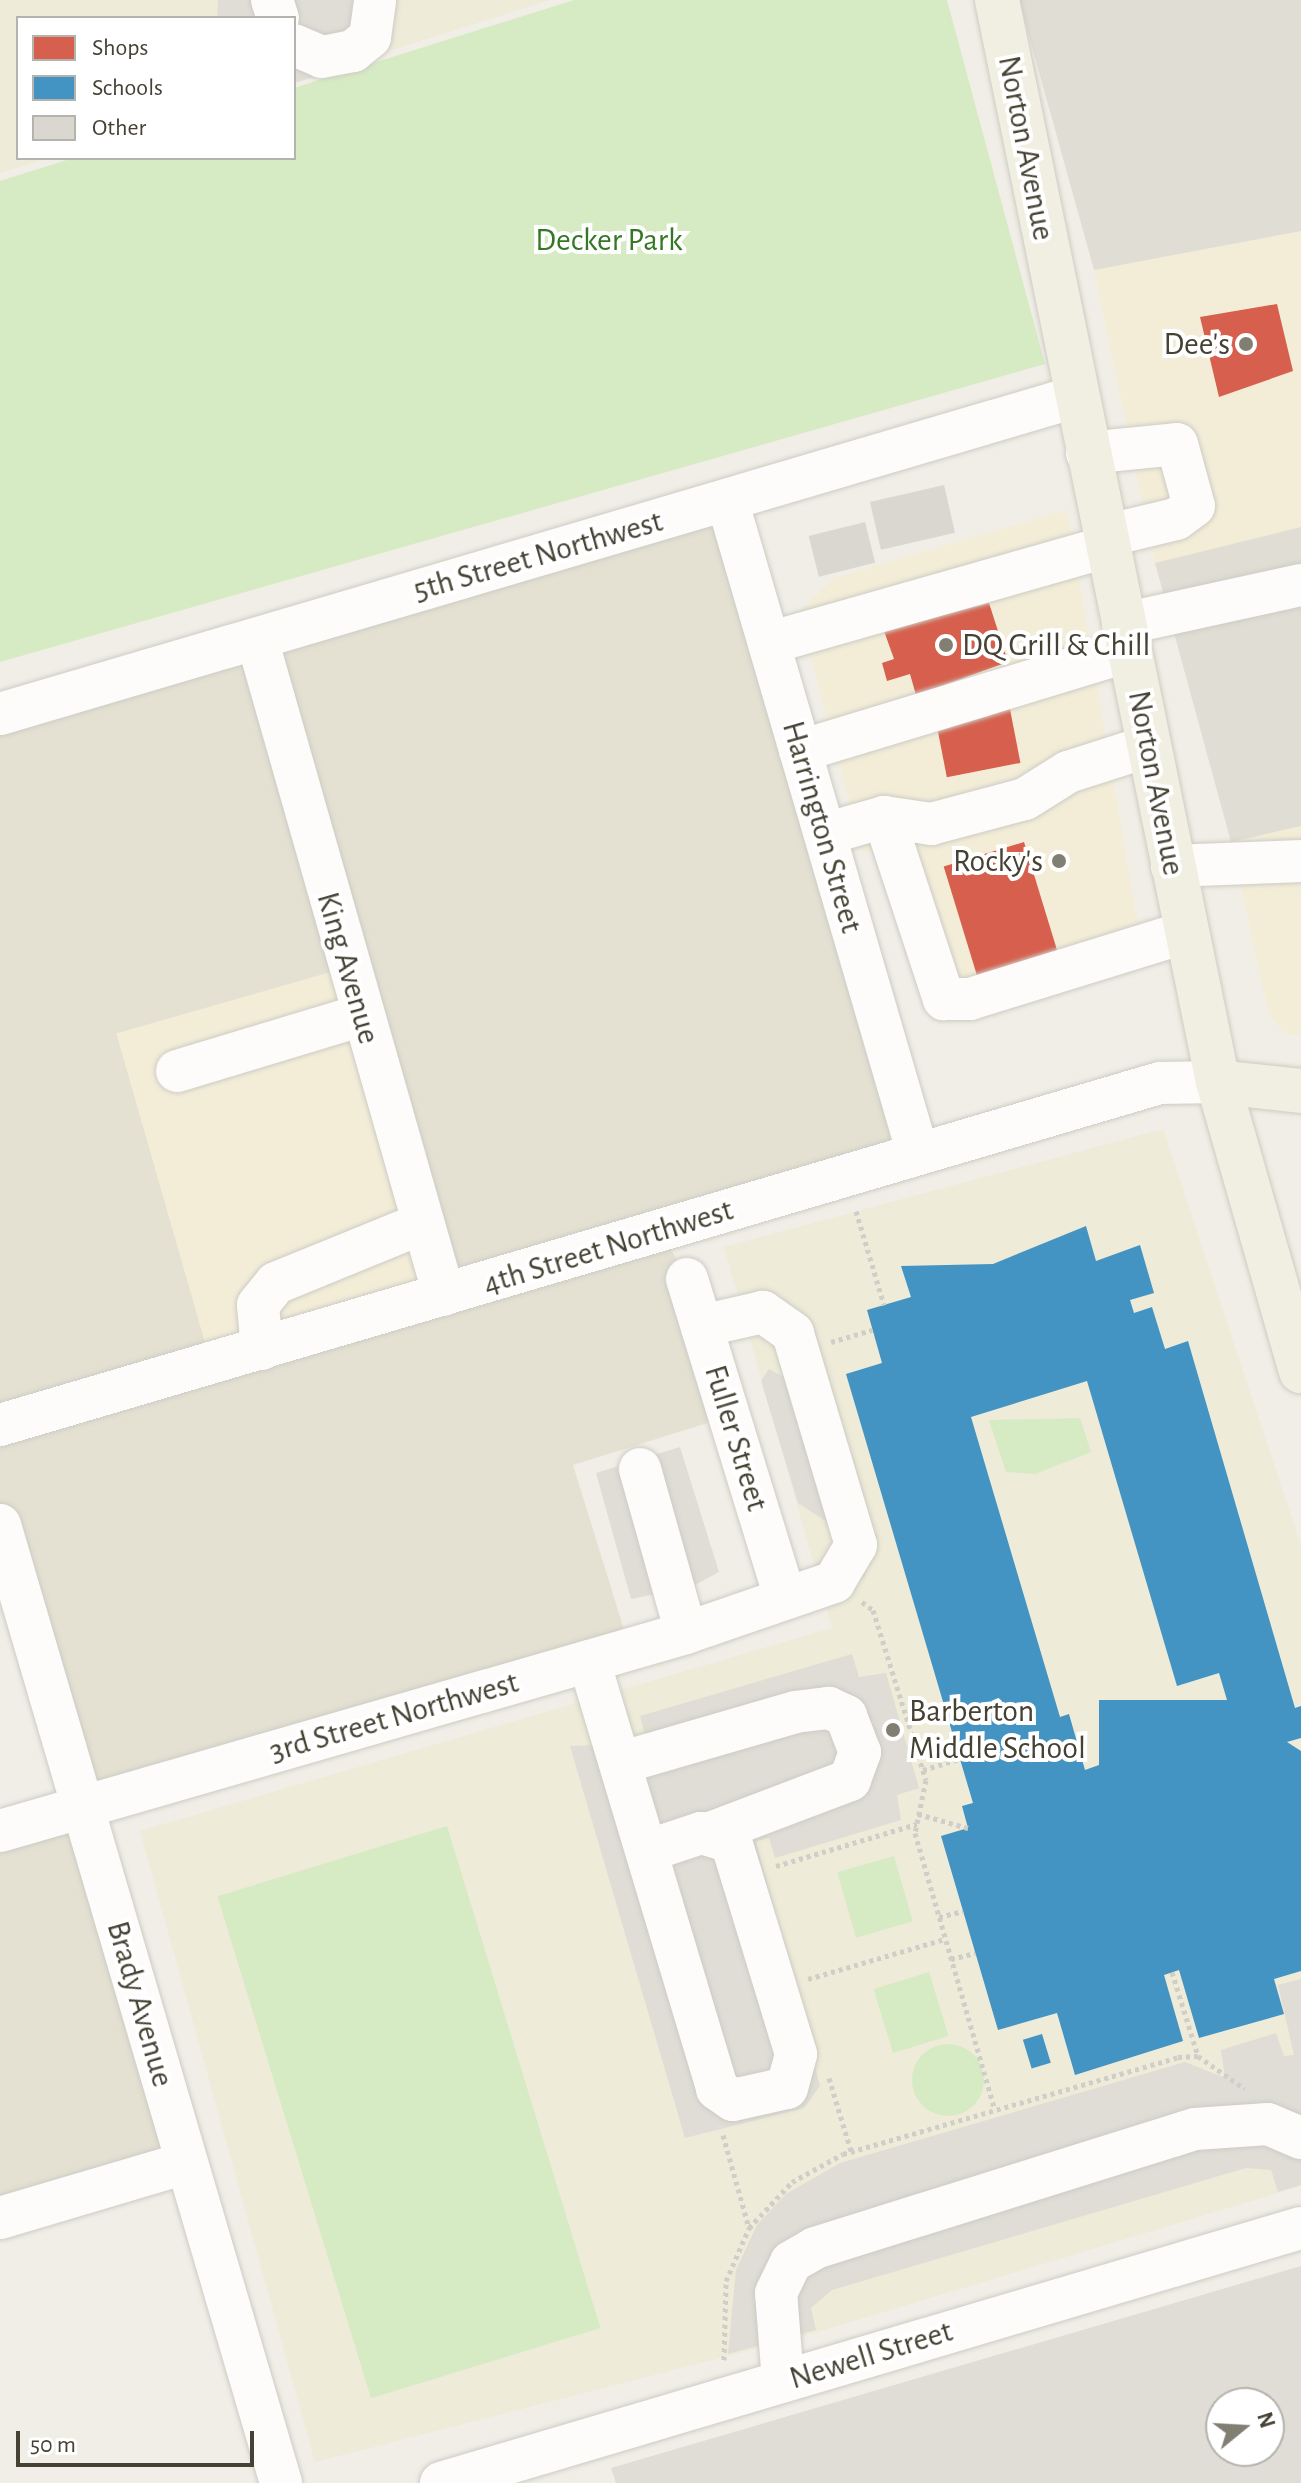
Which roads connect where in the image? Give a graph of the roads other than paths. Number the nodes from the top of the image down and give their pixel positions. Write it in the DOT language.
graph roads {
  1 [pos="375,0"];
  2 [pos="997,0"];
  3 [pos="296,46"];
  4 [pos="1075,397"];
  5 [pos="1087,453"];
  6 [pos="727,500"];
  7 [pos="1106,541"];
  8 [pos="1301,585"];
  9 [pos="1126,637"];
  10 [pos="257,639"];
  11 [pos="769,643"];
  12 [pos="0,714"];
  13 [pos="1149,746"];
  14 [pos="800,751"];
  15 [pos="884,817"];
  16 [pos="825,834"];
  17 [pos="1301,861"];
  18 [pos="1172,866"];
  19 [pos="1187,932"];
  20 [pos="928,965"];
  21 [pos="868,982"];
  22 [pos="362,1015"];
  23 [pos="177,1071"];
  24 [pos="1218,1082"];
  25 [pos="1301,1091"];
  26 [pos="918,1154"];
  27 [pos="423,1223"];
  28 [pos="687,1279"];
  29 [pos="444,1295"];
  30 [pos="702,1326"];
  31 [pos="262,1349"];
  32 [pos="1301,1371"];
  33 [pos="0,1425"];
  34 [pos="640,1469"];
  35 [pos="0,1525"];
  36 [pos="785,1598"];
  37 [pos="686,1633"];
  38 [pos="589,1661"];
  39 [pos="620,1763"];
  40 [pos="83,1807"];
  41 [pos="0,1831"];
  42 [pos="713,1832"];
  43 [pos="647,1851"];
  44 [pos="1301,2138"];
  45 [pos="186,2163"];
  46 [pos="0,2218"];
  47 [pos="1301,2228"];
  48 [pos="783,2381"];
  49 [pos="281,2483"];
  50 [pos="441,2483"];
  1 -- 3 [label="street"];
  2 -- 4 [label="main road, Norton Avenue"];
  4 -- 5 [label="main road, Norton Avenue"];
  4 -- 6 [label="street, 5th Street Northwest"];
  5 -- 7 [label="main road, Norton Avenue"];
  5 -- 7 [label="street"];
  6 -- 10 [label="street, 5th Street Northwest"];
  6 -- 11 [label="street, Harrington Street"];
  7 -- 9 [label="main road, Norton Avenue"];
  7 -- 11 [label="street"];
  8 -- 9 [label="street"];
  9 -- 13 [label="main road, Norton Avenue"];
  9 -- 14 [label="street"];
  10 -- 12 [label="street, 5th Street Northwest"];
  10 -- 22 [label="street, King Avenue"];
  11 -- 14 [label="street, Harrington Street"];
  13 -- 15 [label="street"];
  13 -- 18 [label="main road, Norton Avenue"];
  14 -- 16 [label="street, Harrington Street"];
  15 -- 16 [label="street"];
  15 -- 20 [label="street"];
  16 -- 21 [label="street, Harrington Street"];
  17 -- 18 [label="street"];
  18 -- 19 [label="main road, Norton Avenue"];
  19 -- 20 [label="street"];
  19 -- 24 [label="main road, Norton Avenue"];
  20 -- 21 [label="street"];
  21 -- 26 [label="street, Harrington Street"];
  22 -- 23 [label="street"];
  22 -- 27 [label="street, King Avenue"];
  24 -- 25 [label="main road"];
  24 -- 26 [label="street, 4th Street Northwest"];
  24 -- 32 [label="main road, Norton Avenue"];
  26 -- 29 [label="street, 4th Street Northwest"];
  27 -- 29 [label="street, King Avenue"];
  27 -- 31 [label="street"];
  28 -- 30 [label="street, Fuller Street"];
  29 -- 31 [label="street, 4th Street Northwest"];
  30 -- 36 [label="street, Fuller Street"];
  30 -- 36 [label="street, 3rd Street Northwest"];
  31 -- 33 [label="street, 4th Street Northwest"];
  34 -- 37 [label="street"];
  35 -- 40 [label="street, Brady Avenue"];
  36 -- 37 [label="street, 3rd Street Northwest"];
  37 -- 38 [label="street, 3rd Street Northwest"];
  38 -- 39 [label="street"];
  38 -- 40 [label="street, 3rd Street Northwest"];
  39 -- 42 [label="street"];
  39 -- 43 [label="street"];
  40 -- 41 [label="street, 3rd Street Northwest"];
  40 -- 45 [label="street, Brady Avenue"];
  42 -- 43 [label="street"];
  42 -- 43 [label="street"];
  44 -- 48 [label="street"];
  45 -- 46 [label="street"];
  45 -- 49 [label="street, Brady Avenue"];
  47 -- 48 [label="street, Newell Street"];
  48 -- 50 [label="street, Newell Street"];
}
